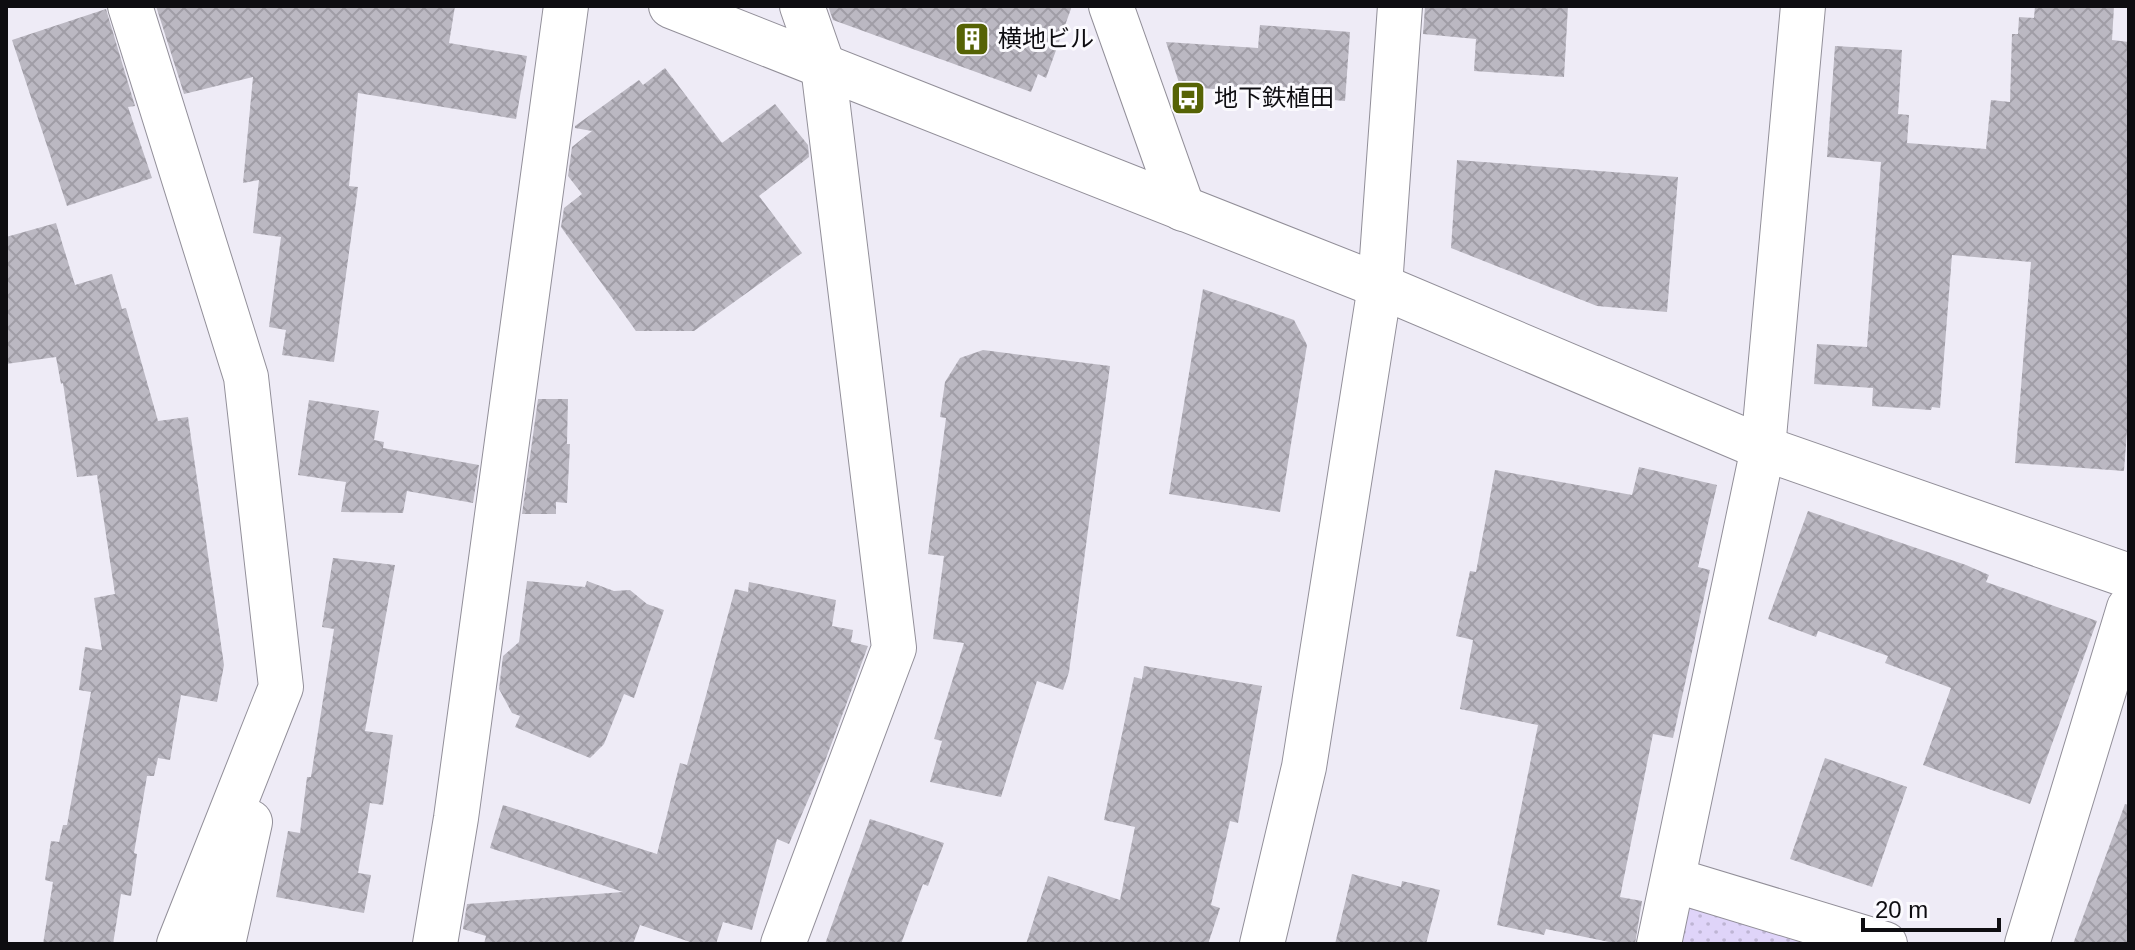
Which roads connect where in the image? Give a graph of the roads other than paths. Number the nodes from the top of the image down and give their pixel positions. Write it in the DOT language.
graph roads {
  1 [pos="130,6"];
  2 [pos="566,6"];
  3 [pos="671,6"];
  4 [pos="802,6"];
  5 [pos="1111,6"];
  6 [pos="1400,6"];
  7 [pos="1803,6"];
  8 [pos="823,66"];
  9 [pos="1183,209"];
  10 [pos="1380,286"];
  11 [pos="1763,448"];
  12 [pos="2129,576"];
  13 [pos="2129,608"];
  14 [pos="281,687"];
  15 [pos="1674,880"];
  16 [pos="179,944"];
  17 [pos="223,944"];
  18 [pos="435,944"];
  19 [pos="783,944"];
  20 [pos="1262,944"];
  21 [pos="1659,944"];
  22 [pos="1885,944"];
  23 [pos="2027,944"];
  1 -- 14 [label="street"];
  2 -- 18 [label="street"];
  3 -- 8 [label="street"];
  4 -- 8 [label="street"];
  5 -- 9 [label="street"];
  6 -- 10 [label="street"];
  7 -- 11 [label="street"];
  8 -- 9 [label="street"];
  8 -- 19 [label="street"];
  9 -- 10 [label="street"];
  10 -- 11 [label="street"];
  10 -- 20 [label="street"];
  11 -- 12 [label="street"];
  11 -- 15 [label="street"];
  13 -- 23 [label="street"];
  14 -- 16 [label="street"];
  14 -- 17 [label="street"];
  15 -- 21 [label="street"];
  15 -- 22 [label="street"];
}
